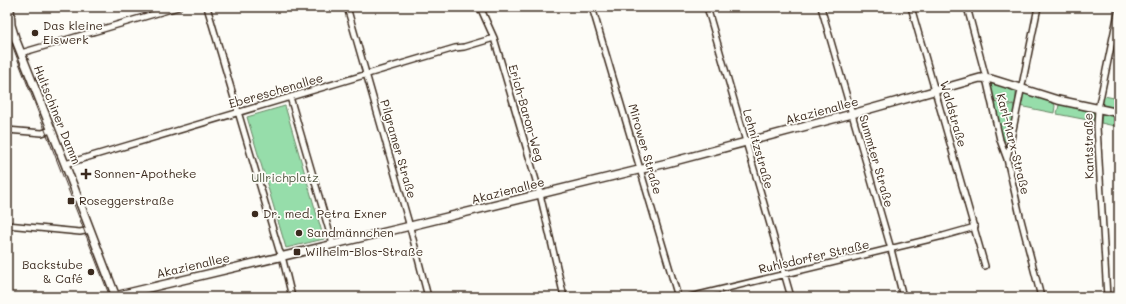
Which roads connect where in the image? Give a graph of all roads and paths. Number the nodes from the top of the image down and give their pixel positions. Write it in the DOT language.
graph roads {
  1 [pos="10,7"];
  2 [pos="178,7"];
  3 [pos="207,7"];
  4 [pos="346,7"];
  5 [pos="480,7"];
  6 [pos="592,7"];
  7 [pos="707,7"];
  8 [pos="821,7"];
  9 [pos="911,7"];
  10 [pos="966,7"];
  11 [pos="1038,7"];
  12 [pos="1119,8"];
  13 [pos="494,38"];
  14 [pos="21,53"];
  15 [pos="366,75"];
  16 [pos="986,78"];
  17 [pos="1021,89"];
  18 [pos="935,91"];
  19 [pos="290,97"];
  20 [pos="1098,109"];
  21 [pos="238,112"];
  22 [pos="1119,113"];
  23 [pos="852,114"];
  24 [pos="7,130"];
  25 [pos="51,130"];
  26 [pos="745,143"];
  27 [pos="1007,159"];
  28 [pos="65,164"];
  29 [pos="640,170"];
  30 [pos="540,194"];
  31 [pos="7,225"];
  32 [pos="410,226"];
  33 [pos="975,227"];
  34 [pos="90,230"];
  35 [pos="333,244"];
  36 [pos="891,249"];
  37 [pos="282,256"];
  38 [pos="985,266"];
  39 [pos="784,274"];
  40 [pos="115,296"];
  41 [pos="292,297"];
  42 [pos="428,297"];
  43 [pos="564,297"];
  44 [pos="678,297"];
  45 [pos="690,297"];
  46 [pos="791,297"];
  47 [pos="903,297"];
  48 [pos="1041,297"];
  49 [pos="1107,297"];
  1 -- 14 [label="street, Hultschiner Damm"];
  2 -- 14 [label="street"];
  3 -- 21 [label="street"];
  4 -- 15 [label="street, Pilgramer Straße"];
  5 -- 13 [label="street, Erich-Baron-Weg"];
  6 -- 29 [label="street, Mirower Straße"];
  7 -- 26 [label="street, Lehnitzstraße"];
  8 -- 23 [label="street, Summter Straße"];
  9 -- 18 [label="street, Waldstraße"];
  10 -- 16 [label="street, Karl-Marx-Straße"];
  11 -- 17 [label="street"];
  12 -- 20 [label="street, Kantstraße"];
  13 -- 15 [label="street, Ebereschenallee"];
  13 -- 30 [label="street, Erich-Baron-Weg"];
  14 -- 25 [label="street, Hultschiner Damm"];
  15 -- 19 [label="street, Ebereschenallee"];
  15 -- 32 [label="street, Pilgramer Straße"];
  16 -- 17 [label="street"];
  16 -- 18 [label="street, Akazienallee"];
  16 -- 27 [label="street, Karl-Marx-Straße"];
  17 -- 20 [label="street"];
  17 -- 27 [label="street"];
  18 -- 23 [label="street, Akazienallee"];
  18 -- 33 [label="street, Waldstraße"];
  19 -- 21 [label="street, Ebereschenallee"];
  19 -- 35 [label="street"];
  20 -- 22 [label="street"];
  20 -- 49 [label="street, Kantstraße"];
  21 -- 28 [label="street, Ebereschenallee"];
  21 -- 37 [label="street"];
  23 -- 26 [label="street, Akazienallee"];
  23 -- 36 [label="street, Summter Straße"];
  24 -- 25 [label="street"];
  25 -- 28 [label="street, Hultschiner Damm"];
  26 -- 29 [label="street, Akazienallee"];
  26 -- 39 [label="street, Lehnitzstraße"];
  27 -- 48 [label="street, Karl-Marx-Straße"];
  28 -- 34 [label="street, Hultschiner Damm"];
  29 -- 30 [label="street, Akazienallee"];
  29 -- 44 [label="street, Mirower Straße"];
  30 -- 32 [label="street, Akazienallee"];
  30 -- 43 [label="street, Erich-Baron-Weg"];
  31 -- 34 [label="street"];
  32 -- 35 [label="street, Akazienallee"];
  32 -- 42 [label="street, Pilgramer Straße"];
  33 -- 36 [label="street, Ruhlsdorfer Straße"];
  33 -- 38 [label="street, Waldstraße"];
  34 -- 40 [label="street, Hultschiner Damm"];
  35 -- 37 [label="street, Akazienallee"];
  36 -- 39 [label="street, Ruhlsdorfer Straße"];
  36 -- 47 [label="street, Summter Straße"];
  37 -- 40 [label="street, Akazienallee"];
  37 -- 41 [label="street"];
  39 -- 45 [label="street, Ruhlsdorfer Straße"];
  39 -- 46 [label="street, Lehnitzstraße"];
}
